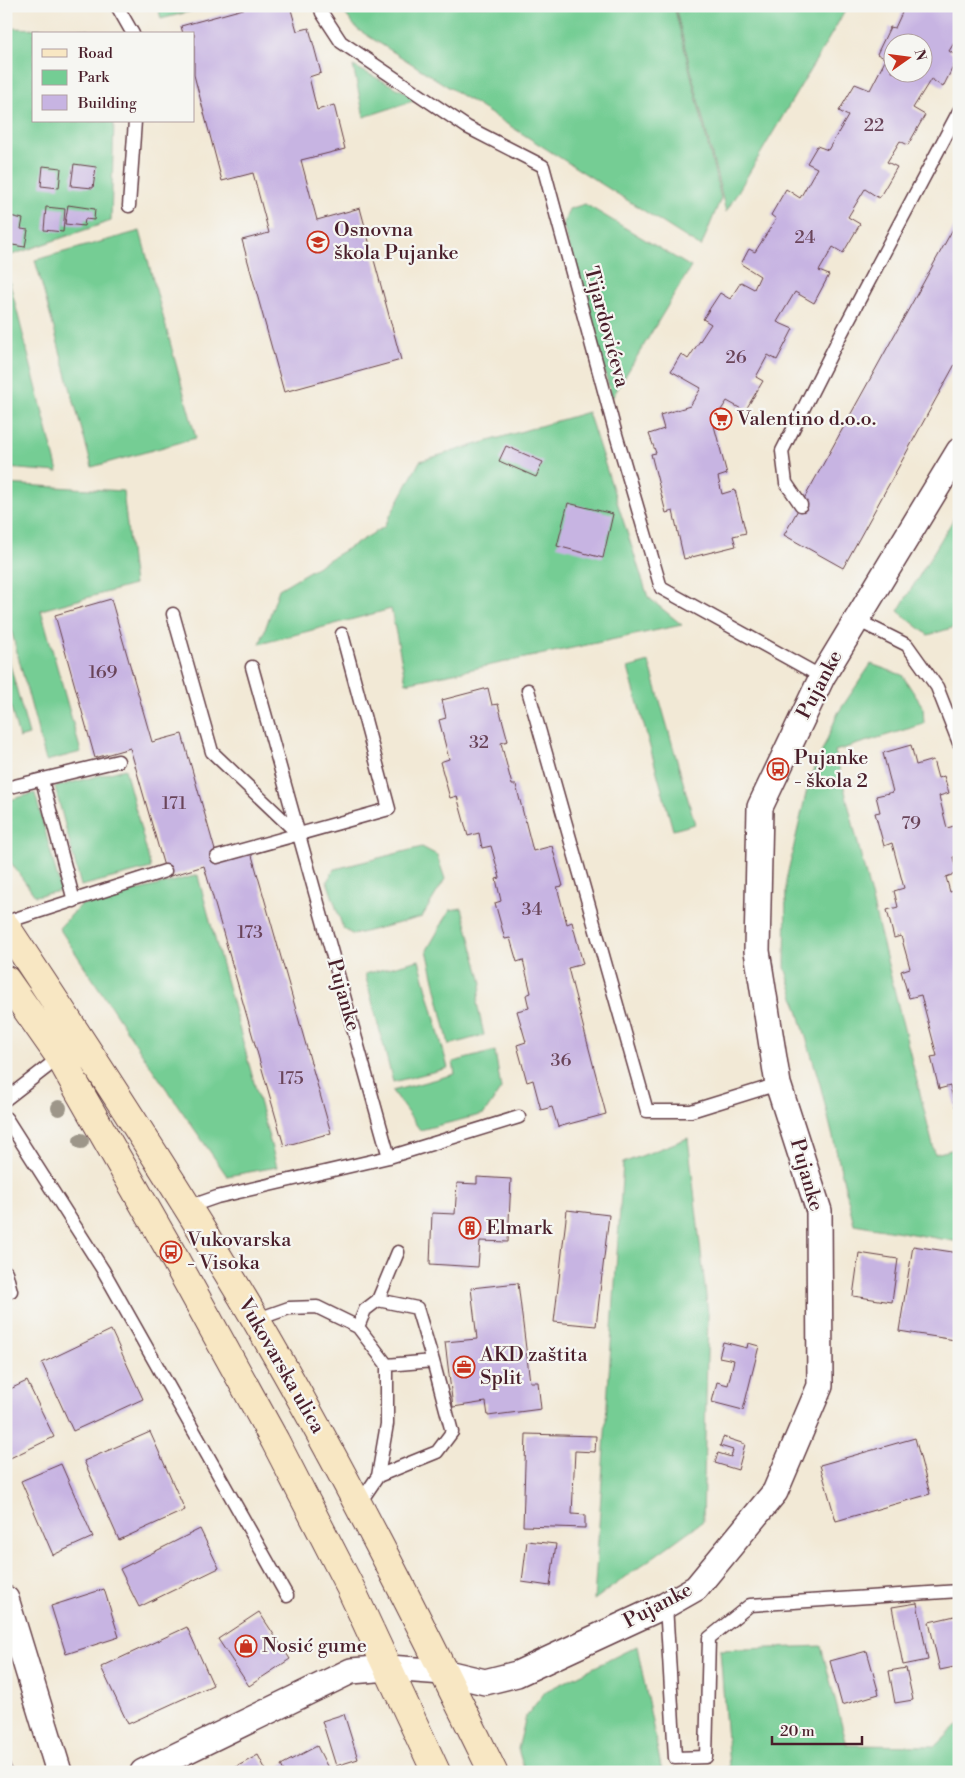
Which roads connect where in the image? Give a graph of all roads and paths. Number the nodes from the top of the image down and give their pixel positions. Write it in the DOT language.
graph roads {
  1 [pos="117,6"];
  2 [pos="320,6"];
  3 [pos="132,32"];
  4 [pos="959,111"];
  5 [pos="135,122"];
  6 [pos="129,206"];
  7 [pos="959,451"];
  8 [pos="801,505"];
  9 [pos="173,614"];
  10 [pos="857,620"];
  11 [pos="342,634"];
  12 [pos="252,668"];
  13 [pos="822,677"];
  14 [pos="528,690"];
  15 [pos="959,743"];
  16 [pos="118,761"];
  17 [pos="42,780"];
  18 [pos="6,788"];
  19 [pos="298,834"];
  20 [pos="217,857"];
  21 [pos="165,871"];
  22 [pos="74,901"];
  23 [pos="6,922"];
  24 [pos="6,927"];
  25 [pos="6,980"];
  26 [pos="60,1057"];
  27 [pos="778,1084"];
  28 [pos="6,1099"];
  29 [pos="519,1117"];
  30 [pos="6,1118"];
  31 [pos="389,1157"];
  32 [pos="188,1207"];
  33 [pos="398,1252"];
  34 [pos="6,1272"];
  35 [pos="11,1291"];
  36 [pos="378,1300"];
  37 [pos="256,1320"];
  38 [pos="358,1327"];
  39 [pos="433,1361"];
  40 [pos="387,1365"];
  41 [pos="378,1476"];
  42 [pos="358,1504"];
  43 [pos="959,1591"];
  44 [pos="287,1596"];
  45 [pos="6,1599"];
  46 [pos="666,1605"];
  47 [pos="389,1668"];
  48 [pos="444,1672"];
  49 [pos="59,1772"];
  50 [pos="143,1772"];
  51 [pos="436,1772"];
  52 [pos="493,1772"];
  1 -- 3 [label="lane"];
  2 -- 13 [label="lane, Tijardovićeva"];
  4 -- 8 [label="lane"];
  5 -- 6 [label="lane"];
  7 -- 10 [label="street, Pujanke"];
  9 -- 19 [label="lane"];
  10 -- 13 [label="street, Pujanke"];
  10 -- 15 [label="lane"];
  11 -- 19 [label="lane"];
  12 -- 19 [label="lane, Pujanke"];
  13 -- 27 [label="street, Pujanke"];
  14 -- 27 [label="lane"];
  16 -- 17 [label="lane"];
  17 -- 18 [label="lane"];
  17 -- 22 [label="lane"];
  19 -- 20 [label="lane"];
  19 -- 31 [label="lane, Pujanke"];
  21 -- 22 [label="lane"];
  22 -- 23 [label="lane"];
  24 -- 32 [label="street, Vukovarska ulica"];
  25 -- 26 [label="street, Vukovarska ulica"];
  26 -- 28 [label="lane"];
  26 -- 47 [label="street, Vukovarska ulica"];
  27 -- 46 [label="street, Pujanke"];
  29 -- 31 [label="lane"];
  30 -- 44 [label="lane"];
  31 -- 32 [label="lane"];
  32 -- 37 [label="street, Vukovarska ulica"];
  33 -- 36 [label="lane"];
  34 -- 35 [label="lane"];
  36 -- 38 [label="lane"];
  36 -- 39 [label="lane"];
  37 -- 38 [label="lane"];
  37 -- 42 [label="street, Vukovarska ulica"];
  38 -- 40 [label="lane"];
  39 -- 40 [label="lane"];
  39 -- 41 [label="lane"];
  40 -- 41 [label="lane"];
  41 -- 42 [label="lane"];
  42 -- 48 [label="street, Vukovarska ulica"];
  43 -- 46 [label="lane"];
  45 -- 49 [label="street"];
  46 -- 48 [label="street, Pujanke"];
  47 -- 48 [label="street, Pujanke"];
  47 -- 50 [label="street, Pujanke"];
  47 -- 51 [label="street, Vukovarska ulica"];
  48 -- 52 [label="street, Vukovarska ulica"];
}
